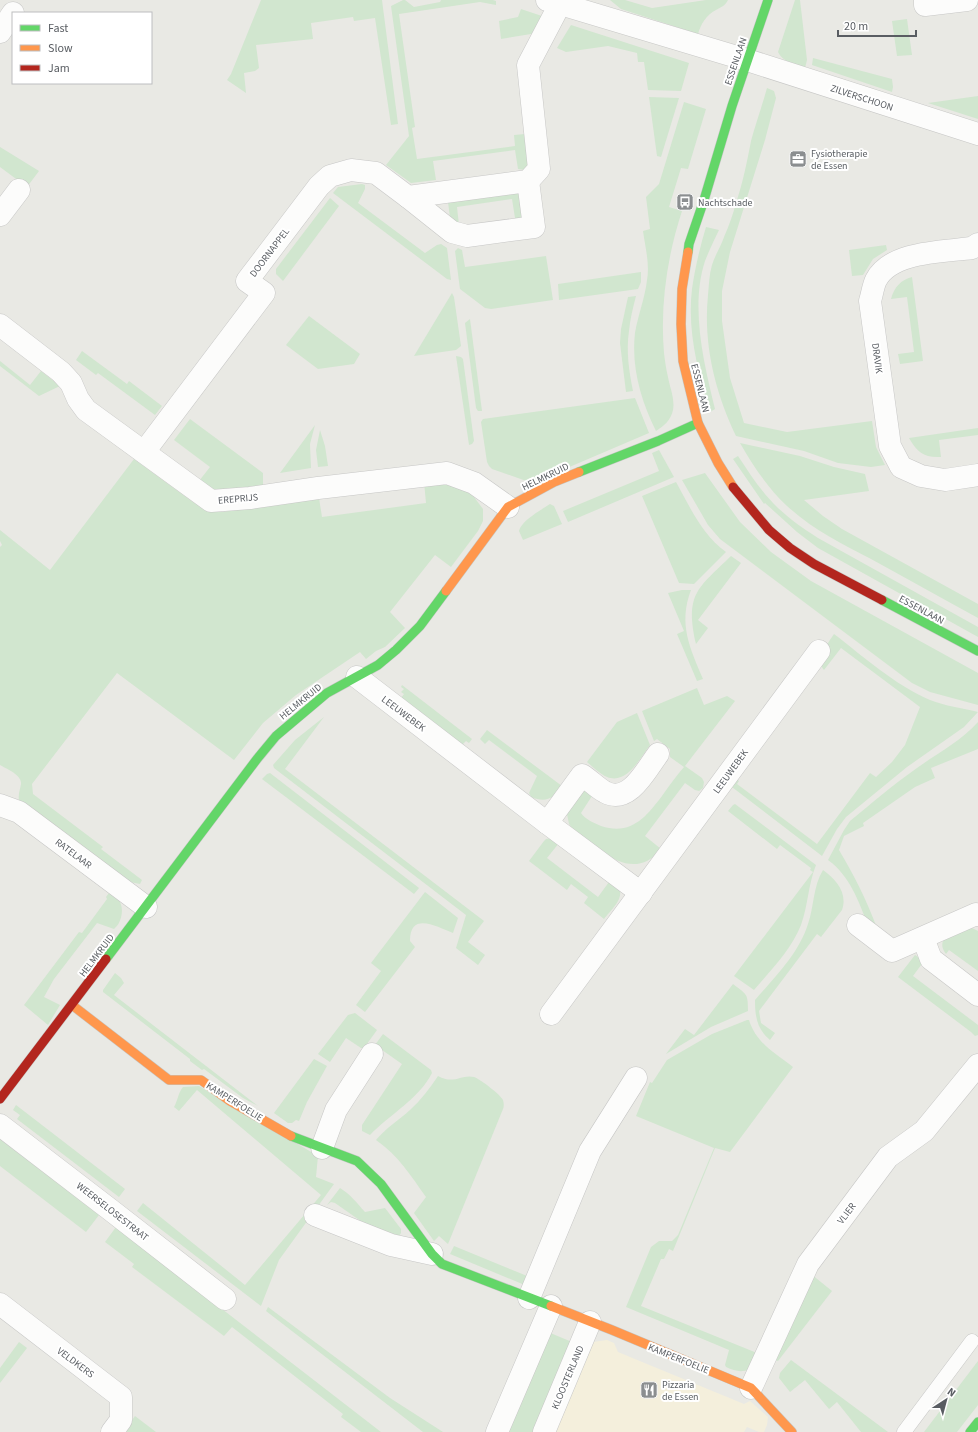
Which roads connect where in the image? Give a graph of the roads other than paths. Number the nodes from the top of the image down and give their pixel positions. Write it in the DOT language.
graph roads {
  1 [pos="22,0"];
  2 [pos="768,0"];
  3 [pos="924,0"];
  4 [pos="967,0"];
  5 [pos="568,4"];
  6 [pos="14,12"];
  7 [pos="12,14"];
  8 [pos="0,32"];
  9 [pos="747,60"];
  10 [pos="978,134"];
  11 [pos="528,181"];
  12 [pos="19,190"];
  13 [pos="408,197"];
  14 [pos="0,215"];
  15 [pos="978,244"];
  16 [pos="0,325"];
  17 [pos="698,423"];
  18 [pos="144,452"];
  19 [pos="978,475"];
  20 [pos="508,507"];
  21 [pos="819,651"];
  22 [pos="978,651"];
  23 [pos="357,677"];
  24 [pos="658,754"];
  25 [pos="0,805"];
  26 [pos="547,823"];
  27 [pos="641,893"];
  28 [pos="146,906"];
  29 [pos="977,913"];
  30 [pos="858,925"];
  31 [pos="922,938"];
  32 [pos="978,995"];
  33 [pos="72,1005"];
  34 [pos="551,1014"];
  35 [pos="372,1054"];
  36 [pos="978,1065"];
  37 [pos="636,1078"];
  38 [pos="0,1099"];
  39 [pos="0,1125"];
  40 [pos="322,1148"];
  41 [pos="315,1215"];
  42 [pos="432,1254"];
  43 [pos="224,1298"];
  44 [pos="529,1298"];
  45 [pos="0,1304"];
  46 [pos="551,1306"];
  47 [pos="590,1322"];
  48 [pos="972,1341"];
  49 [pos="751,1388"];
  50 [pos="978,1422"];
  51 [pos="782,1427"];
  52 [pos="112,1432"];
  53 [pos="497,1432"];
  54 [pos="544,1432"];
  55 [pos="904,1432"];
  56 [pos="970,1432"];
  1 -- 6 [label="street"];
  2 -- 9 [label="street, ESSENLAAN"];
  3 -- 4 [label="street"];
  5 -- 9 [label="street"];
  5 -- 11 [label="street"];
  7 -- 8 [label="street"];
  9 -- 10 [label="street, ZILVERSCHOON"];
  9 -- 17 [label="street, ESSENLAAN"];
  11 -- 13 [label="street"];
  11 -- 13 [label="street, DOORNAPPEL"];
  12 -- 14 [label="street"];
  13 -- 18 [label="street, DOORNAPPEL"];
  15 -- 19 [label="street, DRAVIK"];
  16 -- 18 [label="street, EREPRIJS"];
  17 -- 20 [label="street, HELMKRUID"];
  17 -- 22 [label="street, ESSENLAAN"];
  18 -- 20 [label="street, EREPRIJS"];
  20 -- 23 [label="street, HELMKRUID"];
  21 -- 27 [label="street, LEEUWEBEK"];
  23 -- 26 [label="street, LEEUWEBEK"];
  23 -- 28 [label="street, HELMKRUID"];
  24 -- 26 [label="street"];
  25 -- 28 [label="street, RATELAAR"];
  26 -- 27 [label="street, LEEUWEBEK"];
  27 -- 34 [label="street, LEEUWEBEK"];
  28 -- 33 [label="street, HELMKRUID"];
  29 -- 31 [label="street"];
  30 -- 31 [label="street"];
  31 -- 32 [label="street"];
  33 -- 38 [label="street, HELMKRUID"];
  33 -- 40 [label="street, KAMPERFOELIE"];
  35 -- 40 [label="street"];
  36 -- 49 [label="street, VLIER"];
  37 -- 44 [label="street"];
  39 -- 43 [label="street, WEERSELOSESTRAAT"];
  40 -- 42 [label="street, KAMPERFOELIE"];
  41 -- 42 [label="street, KAMPERFOELIE"];
  42 -- 44 [label="street, KAMPERFOELIE"];
  44 -- 46 [label="street, KAMPERFOELIE"];
  45 -- 52 [label="street, VELDKERS"];
  46 -- 47 [label="street, KAMPERFOELIE"];
  46 -- 53 [label="street"];
  47 -- 49 [label="street, KAMPERFOELIE"];
  47 -- 54 [label="street, KLOOSTERLAND"];
  48 -- 55 [label="lane"];
  49 -- 51 [label="street, KAMPERFOELIE"];
  50 -- 56 [label="street"];
}
